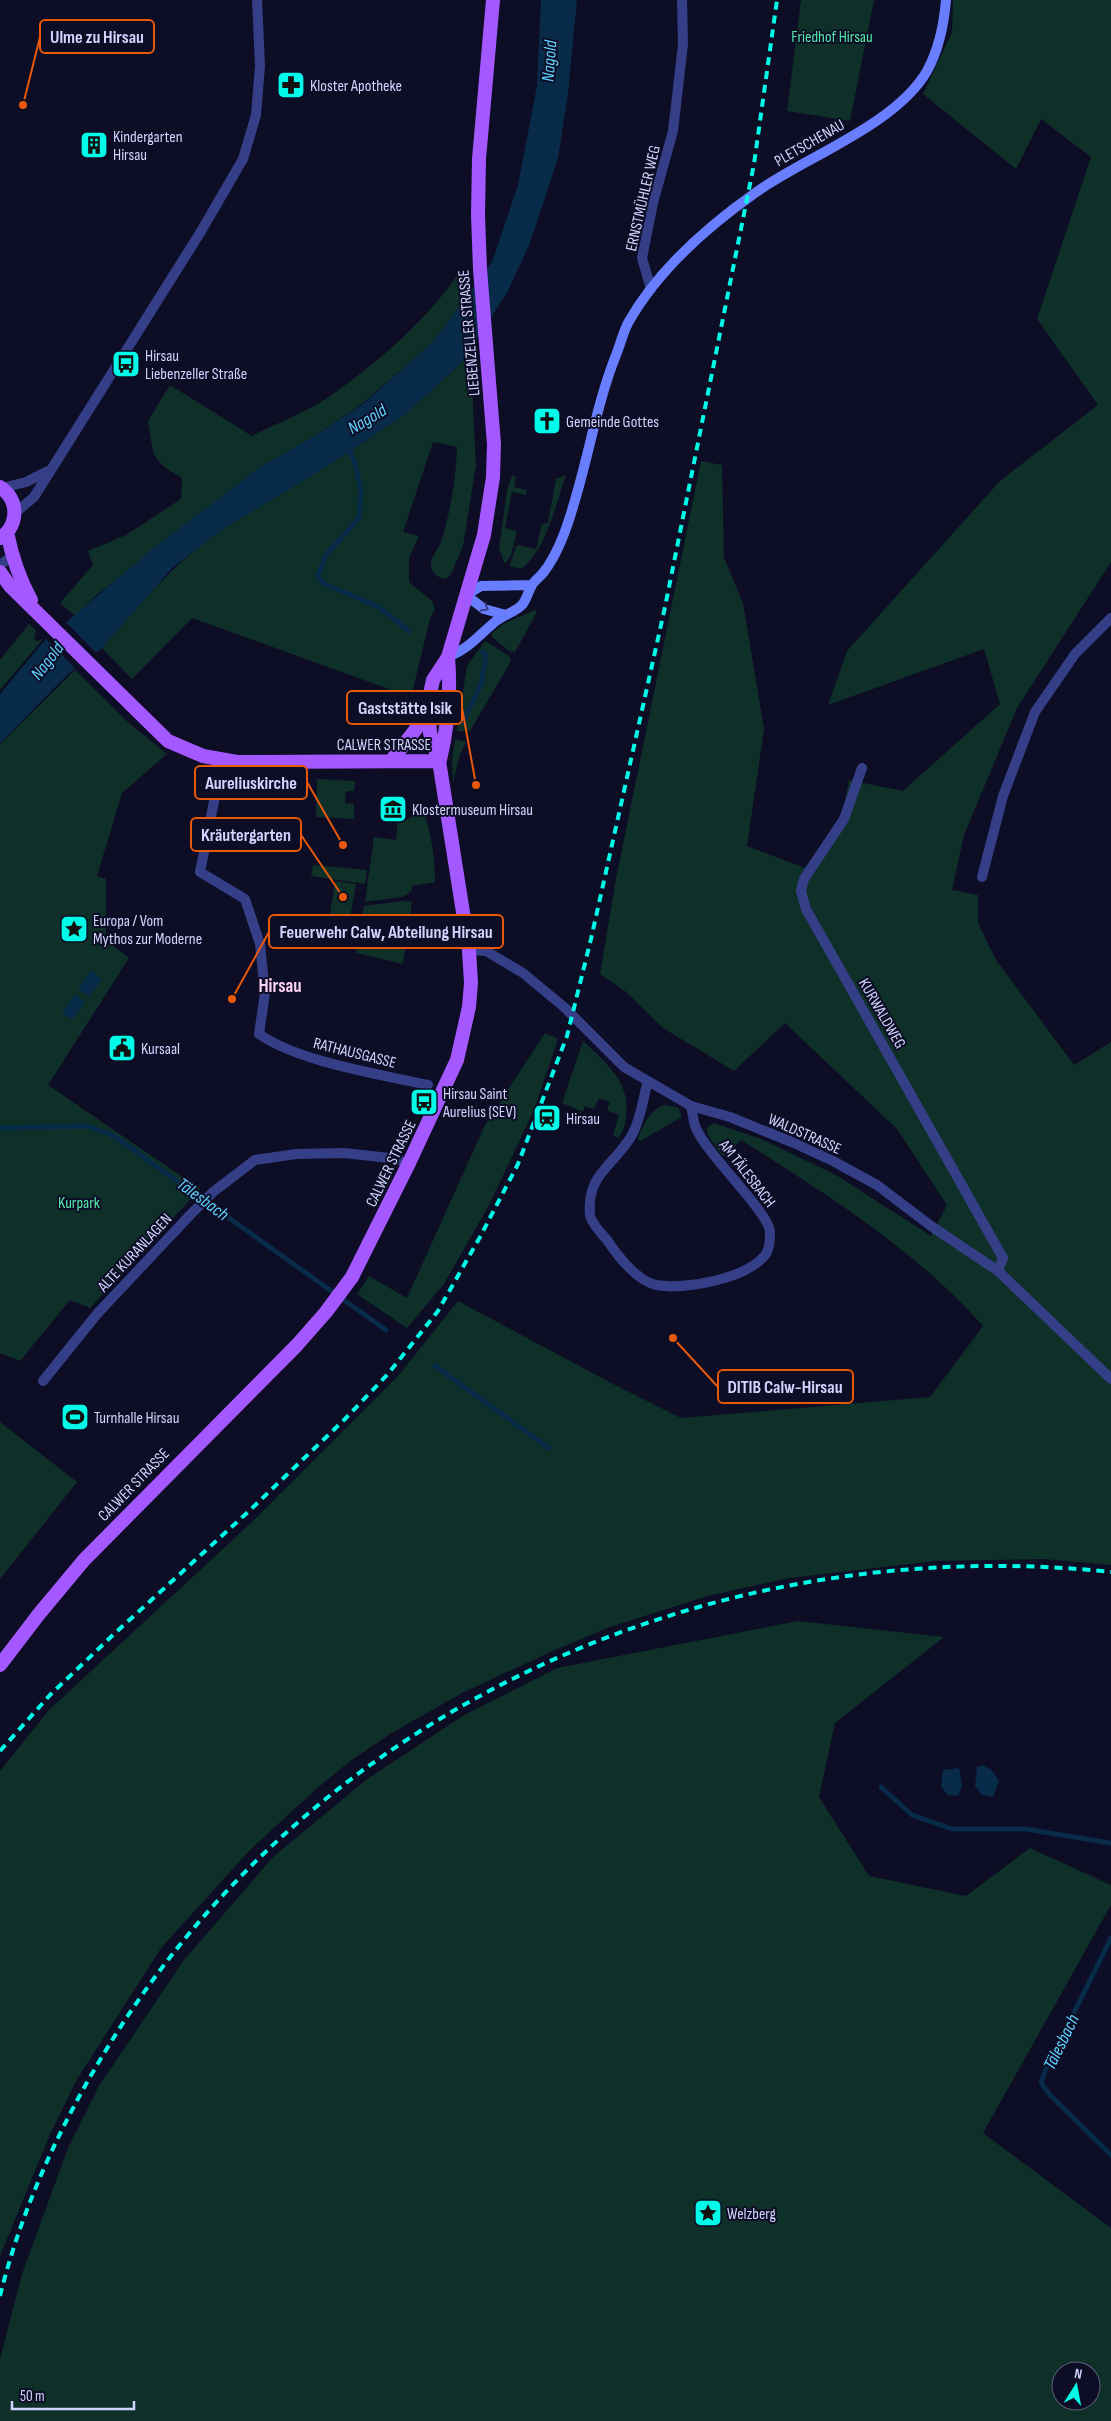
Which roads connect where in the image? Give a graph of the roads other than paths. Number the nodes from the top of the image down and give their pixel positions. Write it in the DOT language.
graph roads {
  1 [pos="257,0"];
  2 [pos="493,0"];
  3 [pos="682,0"];
  4 [pos="946,0"];
  5 [pos="651,289"];
  6 [pos="51,469"];
  7 [pos="1,487"];
  8 [pos="15,512"];
  9 [pos="4,535"];
  10 [pos="12,556"];
  11 [pos="0,565"];
  12 [pos="0,572"];
  13 [pos="532,585"];
  14 [pos="466,595"];
  15 [pos="38,612"];
  16 [pos="506,615"];
  17 [pos="1111,618"];
  18 [pos="448,657"];
  19 [pos="428,703"];
  20 [pos="222,760"];
  21 [pos="391,761"];
  22 [pos="440,761"];
  23 [pos="862,768"];
  24 [pos="982,877"];
  25 [pos="469,950"];
  26 [pos="648,1080"];
  27 [pos="428,1085"];
  28 [pos="691,1106"];
  29 [pos="409,1163"];
  30 [pos="998,1271"];
  31 [pos="1111,1379"];
  32 [pos="43,1381"];
  33 [pos="0,1665"];
  1 -- 6 [label="street"];
  2 -- 14 [label="main road, LIEBENZELLER STRASSE"];
  3 -- 5 [label="street, ERNSTMÜHLER WEG"];
  4 -- 5 [label="main road, PLETSCHENAU"];
  5 -- 13 [label="main road"];
  6 -- 7 [label="street"];
  6 -- 8 [label="street"];
  7 -- 8 [label="main road"];
  8 -- 9 [label="main road"];
  9 -- 10 [label="main road, CALWER STRASSE"];
  10 -- 11 [label="street"];
  10 -- 15 [label="main road, CALWER STRASSE"];
  12 -- 15 [label="main road, CALWER STRASSE"];
  13 -- 14 [label="main road"];
  13 -- 16 [label="main road"];
  14 -- 16 [label="main road, one-way"];
  14 -- 18 [label="main road, LIEBENZELLER STRASSE"];
  15 -- 20 [label="main road, CALWER STRASSE"];
  16 -- 18 [label="main road"];
  17 -- 24 [label="street"];
  18 -- 19 [label="main road, LIEBENZELLER STRASSE"];
  18 -- 22 [label="main road, LIEBENZELLER STRASSE"];
  19 -- 21 [label="main road"];
  19 -- 22 [label="main road, LIEBENZELLER STRASSE"];
  20 -- 21 [label="main road, CALWER STRASSE"];
  20 -- 27 [label="street, RATHAUSGASSE"];
  21 -- 22 [label="main road, CALWER STRASSE"];
  22 -- 25 [label="main road, CALWER STRASSE"];
  23 -- 30 [label="street, KURWALDWEG"];
  25 -- 26 [label="street, WALDSTRASSE"];
  25 -- 29 [label="main road, CALWER STRASSE"];
  26 -- 28 [label="street, WALDSTRASSE"];
  26 -- 28 [label="street, AM TÄLESBACH"];
  28 -- 30 [label="street, WALDSTRASSE"];
  29 -- 32 [label="street, ALTE KURANLAGEN"];
  29 -- 33 [label="main road, CALWER STRASSE"];
  30 -- 31 [label="street, WALDSTRASSE"];
}
